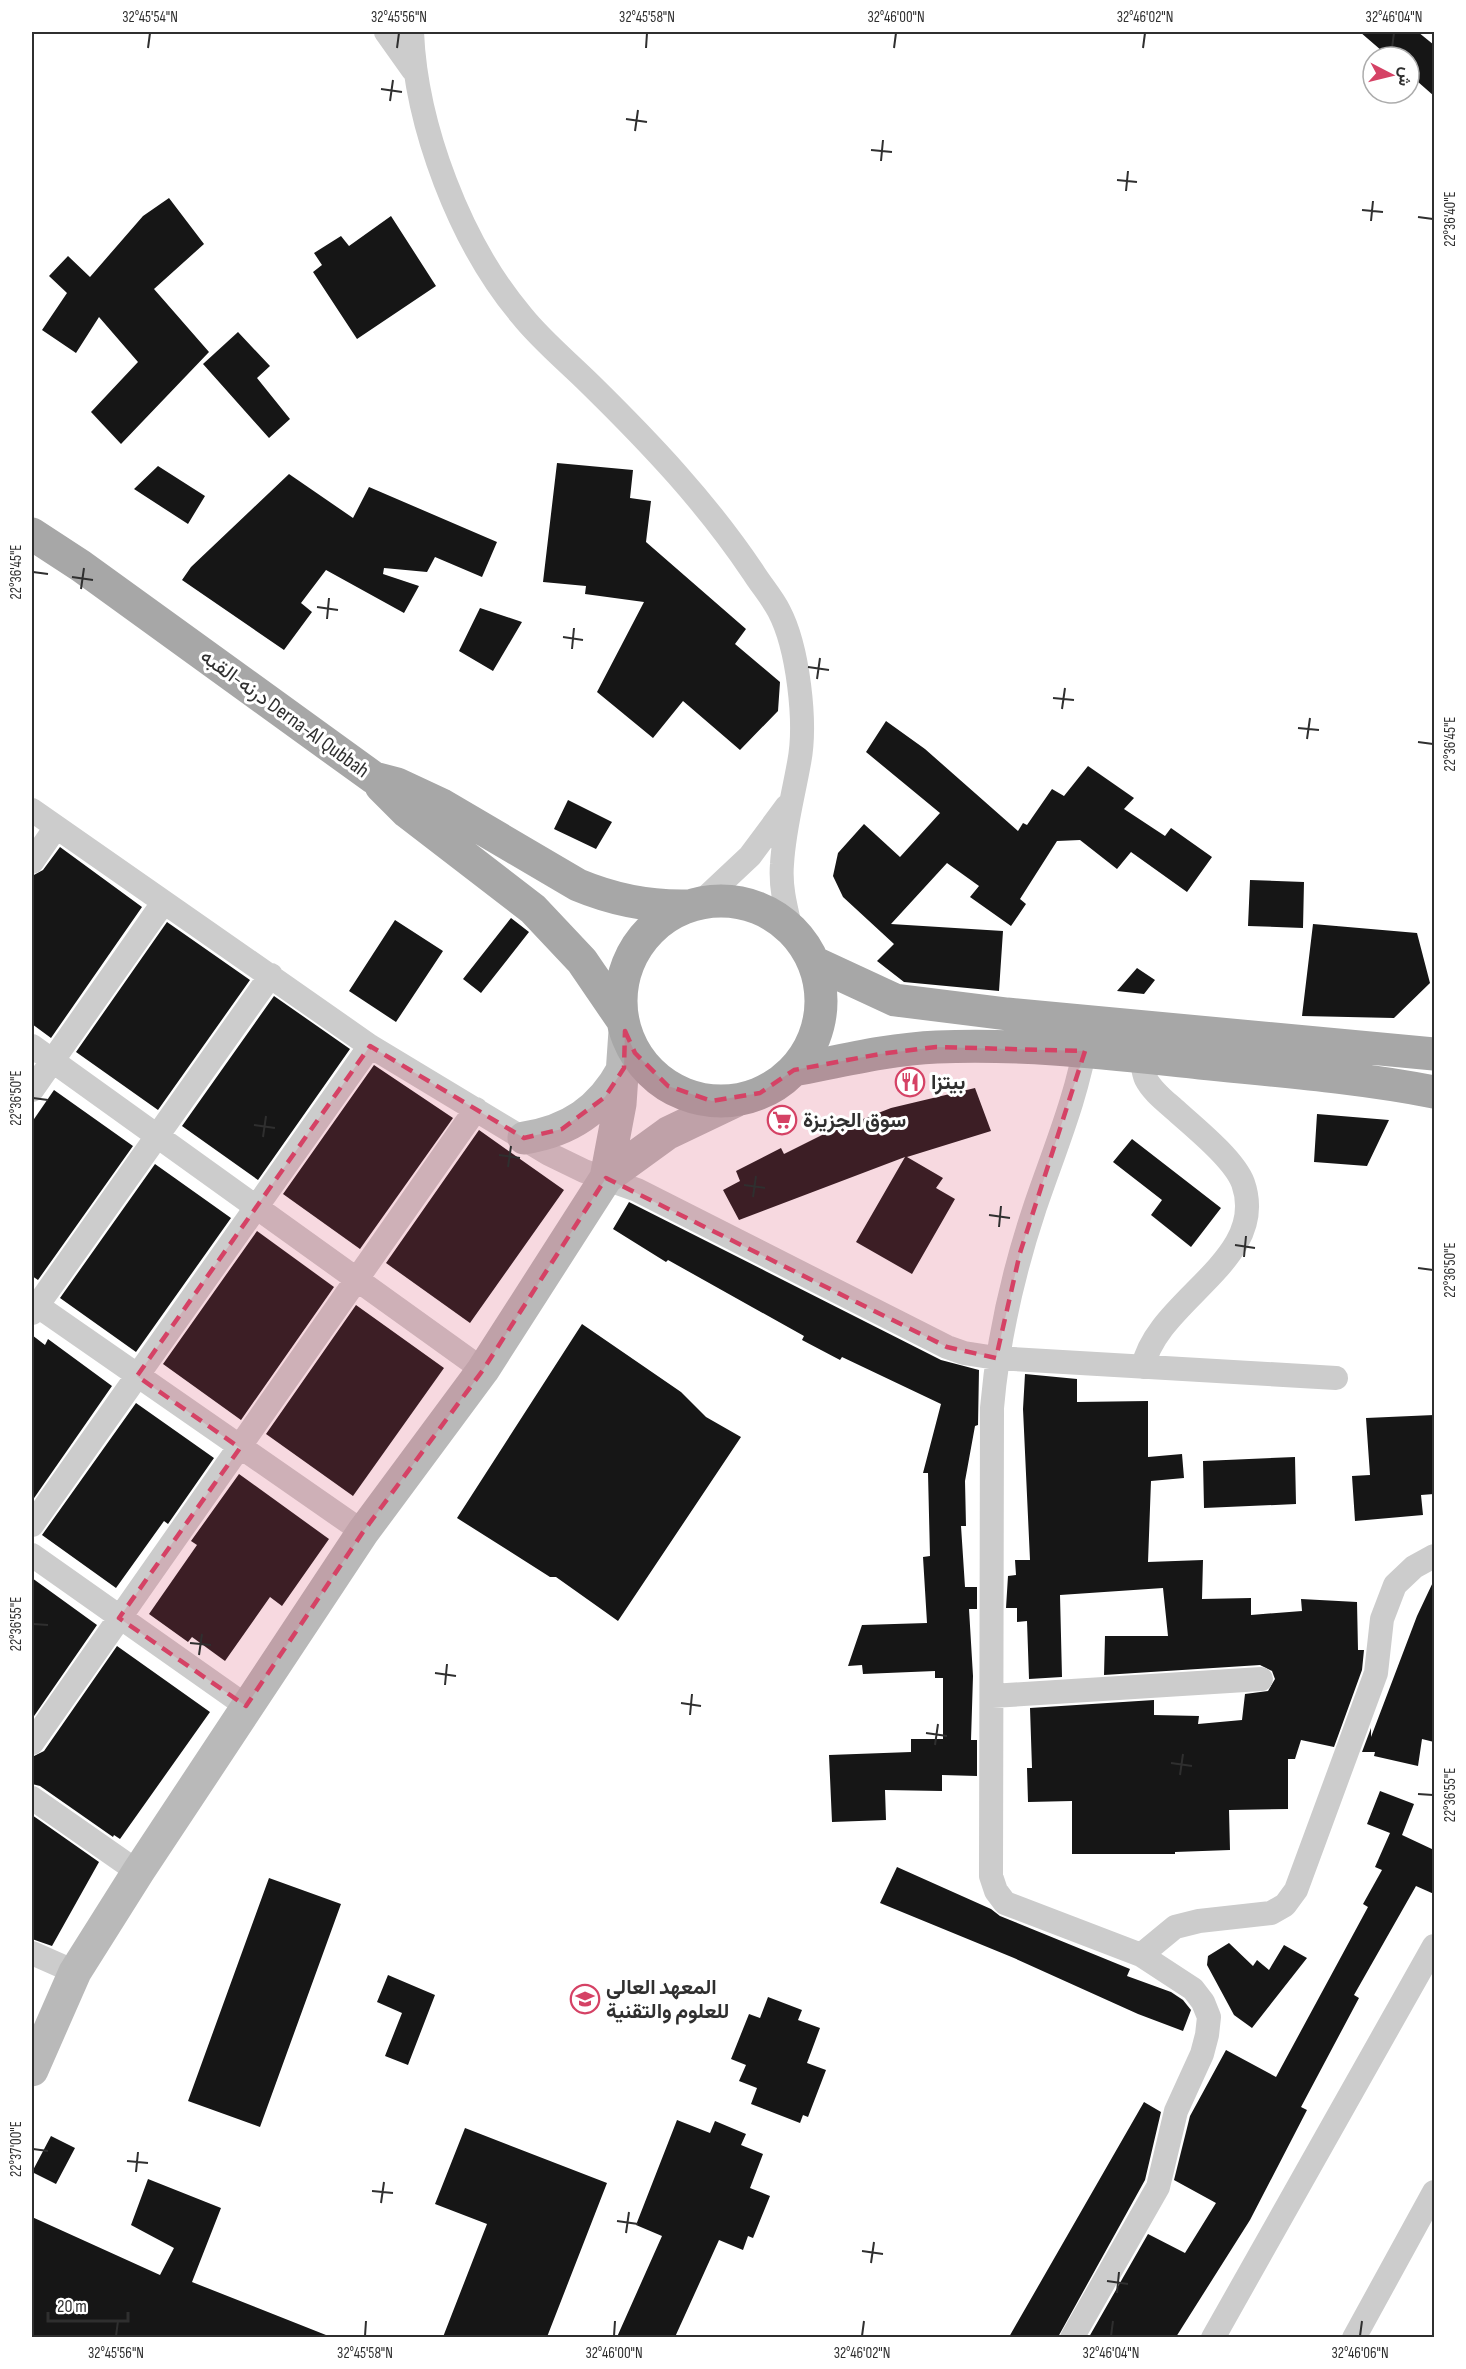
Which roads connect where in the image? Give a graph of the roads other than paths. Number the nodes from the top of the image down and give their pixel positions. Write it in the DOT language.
graph roads {
  1 [pos="386,32"];
  2 [pos="412,32"];
  3 [pos="414,70"];
  4 [pos="32,534"];
  5 [pos="374,778"];
  6 [pos="790,801"];
  7 [pos="32,810"];
  8 [pos="56,827"];
  9 [pos="32,862"];
  10 [pos="163,903"];
  11 [pos="695,904"];
  12 [pos="791,930"];
  13 [pos="813,962"];
  14 [pos="271,975"];
  15 [pos="623,1024"];
  16 [pos="1087,1036"];
  17 [pos="32,1046"];
  18 [pos="370,1046"];
  19 [pos="1434,1054"];
  20 [pos="1141,1057"];
  21 [pos="52,1061"];
  22 [pos="624,1068"];
  23 [pos="794,1070"];
  24 [pos="32,1090"];
  25 [pos="1434,1092"];
  26 [pos="735,1101"];
  27 [pos="476,1109"];
  28 [pos="157,1136"];
  29 [pos="524,1138"];
  30 [pos="606,1178"];
  31 [pos="256,1207"];
  32 [pos="358,1280"];
  33 [pos="33,1307"];
  34 [pos="996,1358"];
  35 [pos="1143,1367"];
  36 [pos="483,1370"];
  37 [pos="137,1376"];
  38 [pos="1336,1378"];
  39 [pos="240,1448"];
  40 [pos="32,1525"];
  41 [pos="363,1533"];
  42 [pos="32,1555"];
  43 [pos="1434,1556"];
  44 [pos="120,1618"];
  45 [pos="1261,1679"];
  46 [pos="992,1696"];
  47 [pos="246,1706"];
  48 [pos="32,1743"];
  49 [pos="32,1798"];
  50 [pos="138,1872"];
  51 [pos="1434,1947"];
  52 [pos="32,1953"];
  53 [pos="1141,1955"];
  54 [pos="75,1972"];
  55 [pos="32,2070"];
  56 [pos="1434,2192"];
  57 [pos="1072,2337"];
  58 [pos="1213,2337"];
  59 [pos="1354,2337"];
  1 -- 3 [label="street"];
  2 -- 3 [label="street"];
  3 -- 6 [label="street"];
  4 -- 5 [label="main road, درنه-القبه Derna-Al Qubbah"];
  5 -- 11 [label="main road, درنه-القبه Derna-Al Qubbah"];
  5 -- 15 [label="main road"];
  6 -- 11 [label="street"];
  6 -- 12 [label="street"];
  7 -- 8 [label="street"];
  8 -- 9 [label="street"];
  8 -- 10 [label="street"];
  10 -- 14 [label="street"];
  10 -- 21 [label="street"];
  11 -- 12 [label="main road"];
  11 -- 15 [label="main road"];
  12 -- 13 [label="main road"];
  13 -- 16 [label="main road"];
  13 -- 23 [label="main road"];
  14 -- 18 [label="street"];
  14 -- 28 [label="street"];
  15 -- 22 [label="main road"];
  15 -- 26 [label="main road"];
  16 -- 19 [label="main road"];
  16 -- 20 [label="main road"];
  16 -- 23 [label="main road"];
  16 -- 34 [label="street"];
  17 -- 21 [label="street"];
  18 -- 27 [label="street"];
  18 -- 31 [label="street"];
  20 -- 25 [label="main road"];
  20 -- 35 [label="street"];
  21 -- 24 [label="street"];
  21 -- 28 [label="street"];
  22 -- 29 [label="main road"];
  22 -- 30 [label="main road"];
  23 -- 26 [label="main road"];
  26 -- 30 [label="main road"];
  27 -- 29 [label="street"];
  27 -- 32 [label="street"];
  28 -- 31 [label="street"];
  28 -- 33 [label="street"];
  29 -- 30 [label="street"];
  30 -- 34 [label="street"];
  30 -- 36 [label="main road"];
  31 -- 32 [label="street"];
  31 -- 37 [label="street"];
  32 -- 36 [label="street"];
  32 -- 39 [label="street"];
  33 -- 37 [label="street"];
  34 -- 35 [label="street"];
  34 -- 46 [label="street"];
  35 -- 38 [label="street"];
  36 -- 41 [label="main road"];
  37 -- 39 [label="street"];
  37 -- 40 [label="street"];
  39 -- 41 [label="street"];
  39 -- 44 [label="street"];
  41 -- 47 [label="main road"];
  42 -- 44 [label="street"];
  43 -- 53 [label="street"];
  44 -- 47 [label="street"];
  44 -- 48 [label="street"];
  45 -- 46 [label="street"];
  46 -- 53 [label="street"];
  47 -- 50 [label="main road"];
  49 -- 50 [label="street"];
  50 -- 54 [label="main road"];
  51 -- 58 [label="street"];
  52 -- 54 [label="street"];
  53 -- 57 [label="street"];
  54 -- 55 [label="main road"];
  56 -- 59 [label="street"];
}
